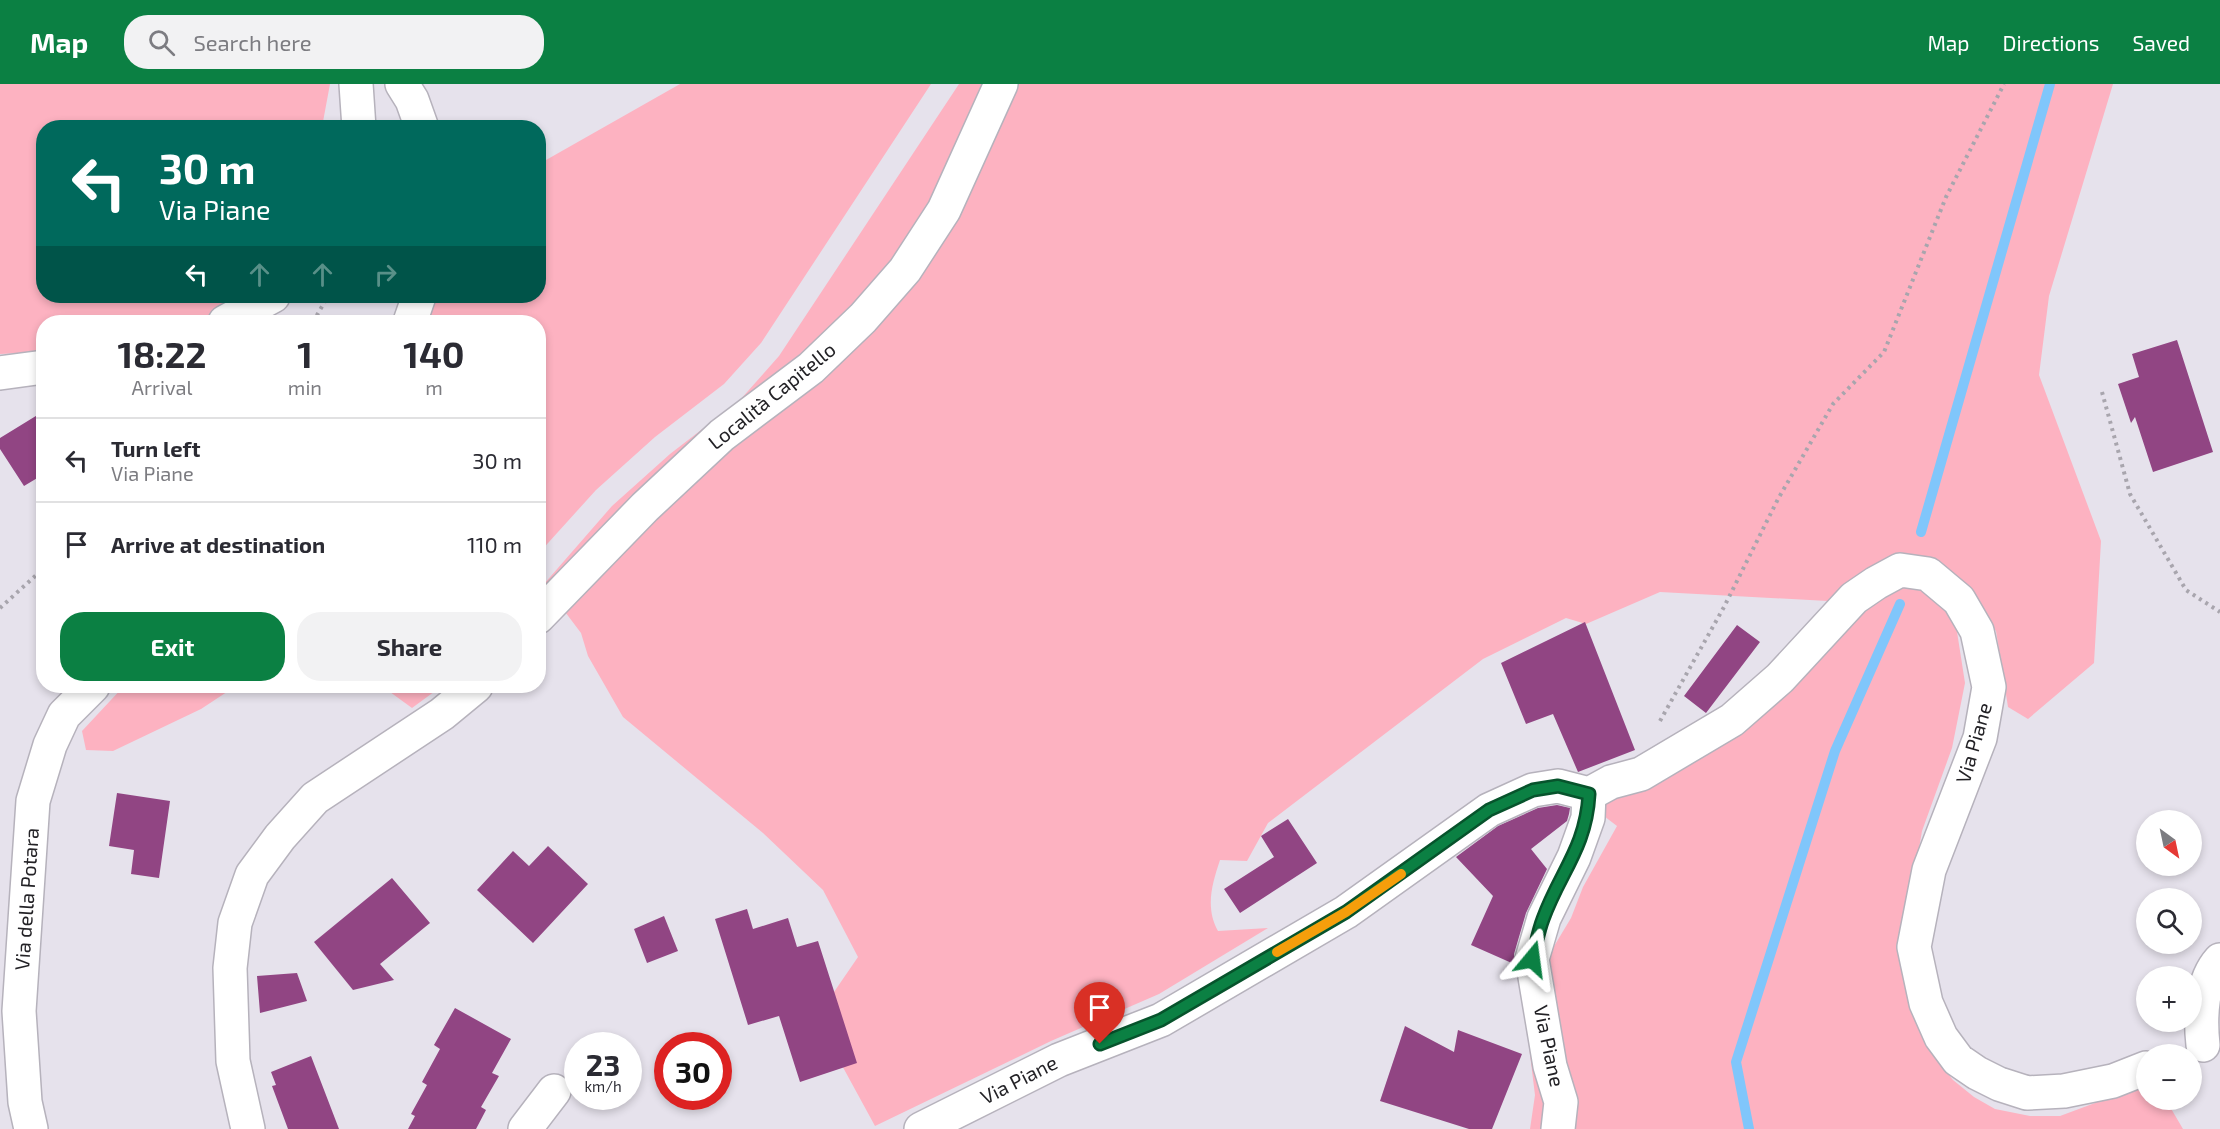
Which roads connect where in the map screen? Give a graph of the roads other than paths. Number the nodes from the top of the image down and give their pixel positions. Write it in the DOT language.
graph roads {
  1 [pos="356,84"];
  2 [pos="402,84"];
  3 [pos="1000,84"];
  4 [pos="358,120"];
  5 [pos="419,120"];
  6 [pos="260,303"];
  7 [pos="238,315"];
  8 [pos="36,368"];
  9 [pos="0,373"];
  10 [pos="546,609"];
  11 [pos="86,693"];
  12 [pos="468,693"];
  13 [pos="1589,794"];
  14 [pos="2220,960"];
  15 [pos="2201,1044"];
  16 [pos="2136,1072"];
  17 [pos="554,1091"];
  18 [pos="31,1129"];
  19 [pos="248,1129"];
  20 [pos="525,1129"];
  21 [pos="921,1129"];
  22 [pos="1558,1129"];
  1 -- 4 [label="street"];
  2 -- 5 [label="street"];
  3 -- 10 [label="street, Località Capitello"];
  6 -- 7 [label="street"];
  8 -- 9 [label="street"];
  11 -- 18 [label="street, Via della Potara"];
  12 -- 19 [label="street"];
  13 -- 16 [label="street, Via Piane"];
  13 -- 21 [label="street, Via Piane"];
  13 -- 22 [label="street, Via Piane"];
  14 -- 15 [label="street"];
  17 -- 20 [label="street"];
}
